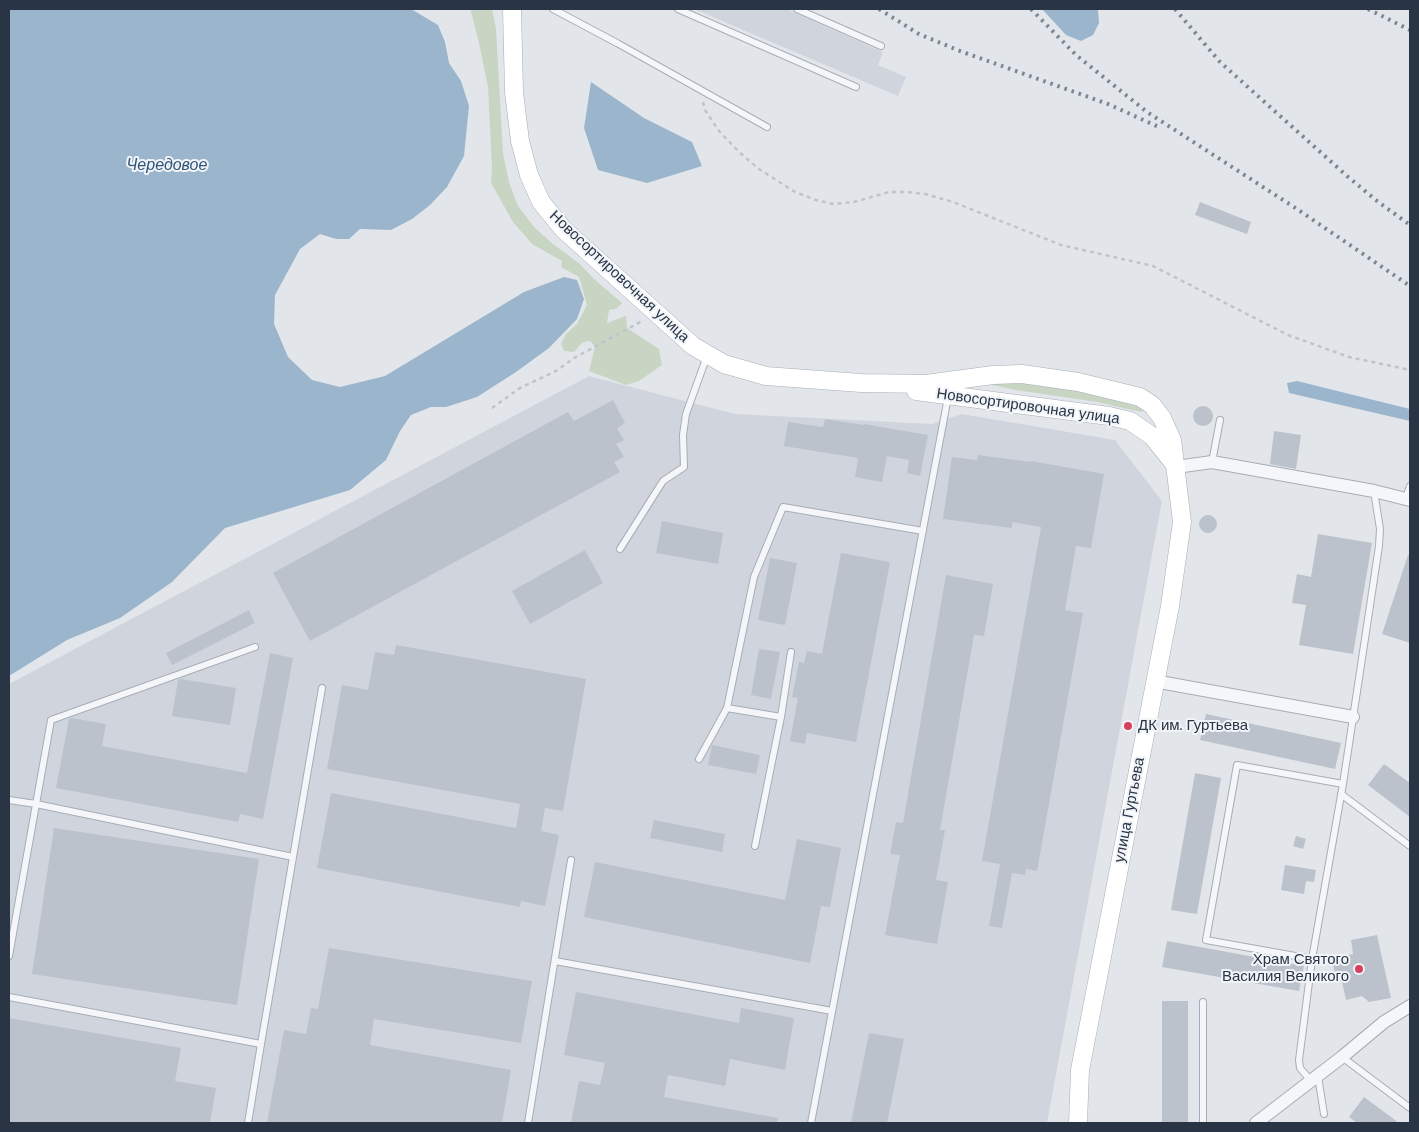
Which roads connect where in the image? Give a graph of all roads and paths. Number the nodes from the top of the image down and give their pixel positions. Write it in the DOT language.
graph roads {
  1 [pos="512,9"];
  2 [pos="553,9"];
  3 [pos="678,9"];
  4 [pos="798,9"];
  5 [pos="880,46"];
  6 [pos="856,88"];
  7 [pos="700,89"];
  8 [pos="767,127"];
  9 [pos="628,329"];
  10 [pos="707,355"];
  11 [pos="1410,370"];
  12 [pos="861,382"];
  13 [pos="948,396"];
  14 [pos="492,408"];
  15 [pos="1220,420"];
  16 [pos="1212,462"];
  17 [pos="1176,467"];
  18 [pos="1410,486"];
  19 [pos="1374,491"];
  20 [pos="1408,499"];
  21 [pos="923,531"];
  22 [pos="620,549"];
  23 [pos="255,647"];
  24 [pos="791,652"];
  25 [pos="1154,681"];
  26 [pos="322,688"];
  27 [pos="727,708"];
  28 [pos="781,717"];
  29 [pos="1353,717"];
  30 [pos="699,759"];
  31 [pos="1343,784"];
  32 [pos="1341,794"];
  33 [pos="9,800"];
  34 [pos="36,804"];
  35 [pos="755,846"];
  36 [pos="1410,846"];
  37 [pos="293,857"];
  38 [pos="571,860"];
  39 [pos="9,956"];
  40 [pos="1312,959"];
  41 [pos="555,961"];
  42 [pos="9,997"];
  43 [pos="1203,1002"];
  44 [pos="1410,1006"];
  45 [pos="832,1010"];
  46 [pos="261,1044"];
  47 [pos="1342,1057"];
  48 [pos="1314,1079"];
  49 [pos="1410,1108"];
  50 [pos="1324,1114"];
  51 [pos="248,1123"];
  52 [pos="528,1123"];
  53 [pos="811,1123"];
  54 [pos="1078,1123"];
  55 [pos="1203,1123"];
  56 [pos="1256,1123"];
  1 -- 10 [label="main road, Новосортировочная улица"];
  2 -- 7 [label="lane"];
  3 -- 6 [label="lane"];
  4 -- 5 [label="lane"];
  7 -- 8 [label="lane"];
  7 -- 11 [label="path"];
  9 -- 14 [label="path"];
  10 -- 12 [label="main road, Новосортировочная улица"];
  10 -- 22 [label="lane"];
  12 -- 13 [label="main road, Новосортировочная улица"];
  12 -- 17 [label="main road, Новосортировочная улица"];
  13 -- 17 [label="main road, Новосортировочная улица"];
  13 -- 21 [label="lane"];
  15 -- 16 [label="lane"];
  16 -- 17 [label="street"];
  16 -- 19 [label="street"];
  17 -- 25 [label="main road, улица Гуртьева"];
  18 -- 20 [label="lane"];
  19 -- 20 [label="street"];
  19 -- 29 [label="lane"];
  21 -- 27 [label="lane"];
  21 -- 45 [label="lane"];
  23 -- 34 [label="lane"];
  24 -- 28 [label="lane"];
  25 -- 29 [label="street"];
  25 -- 54 [label="main road, улица Гуртьева"];
  26 -- 37 [label="lane"];
  27 -- 28 [label="lane"];
  27 -- 30 [label="lane"];
  28 -- 35 [label="lane"];
  29 -- 31 [label="lane"];
  31 -- 32 [label="lane"];
  31 -- 40 [label="lane"];
  32 -- 36 [label="lane"];
  32 -- 40 [label="lane"];
  33 -- 34 [label="lane"];
  34 -- 37 [label="lane"];
  34 -- 39 [label="lane"];
  37 -- 46 [label="lane"];
  38 -- 41 [label="lane"];
  40 -- 48 [label="lane"];
  41 -- 45 [label="lane"];
  41 -- 52 [label="lane"];
  42 -- 46 [label="lane"];
  43 -- 55 [label="lane"];
  44 -- 47 [label="street"];
  45 -- 53 [label="lane"];
  46 -- 51 [label="lane"];
  47 -- 48 [label="street"];
  47 -- 49 [label="lane"];
  48 -- 50 [label="lane"];
  48 -- 56 [label="street"];
}
